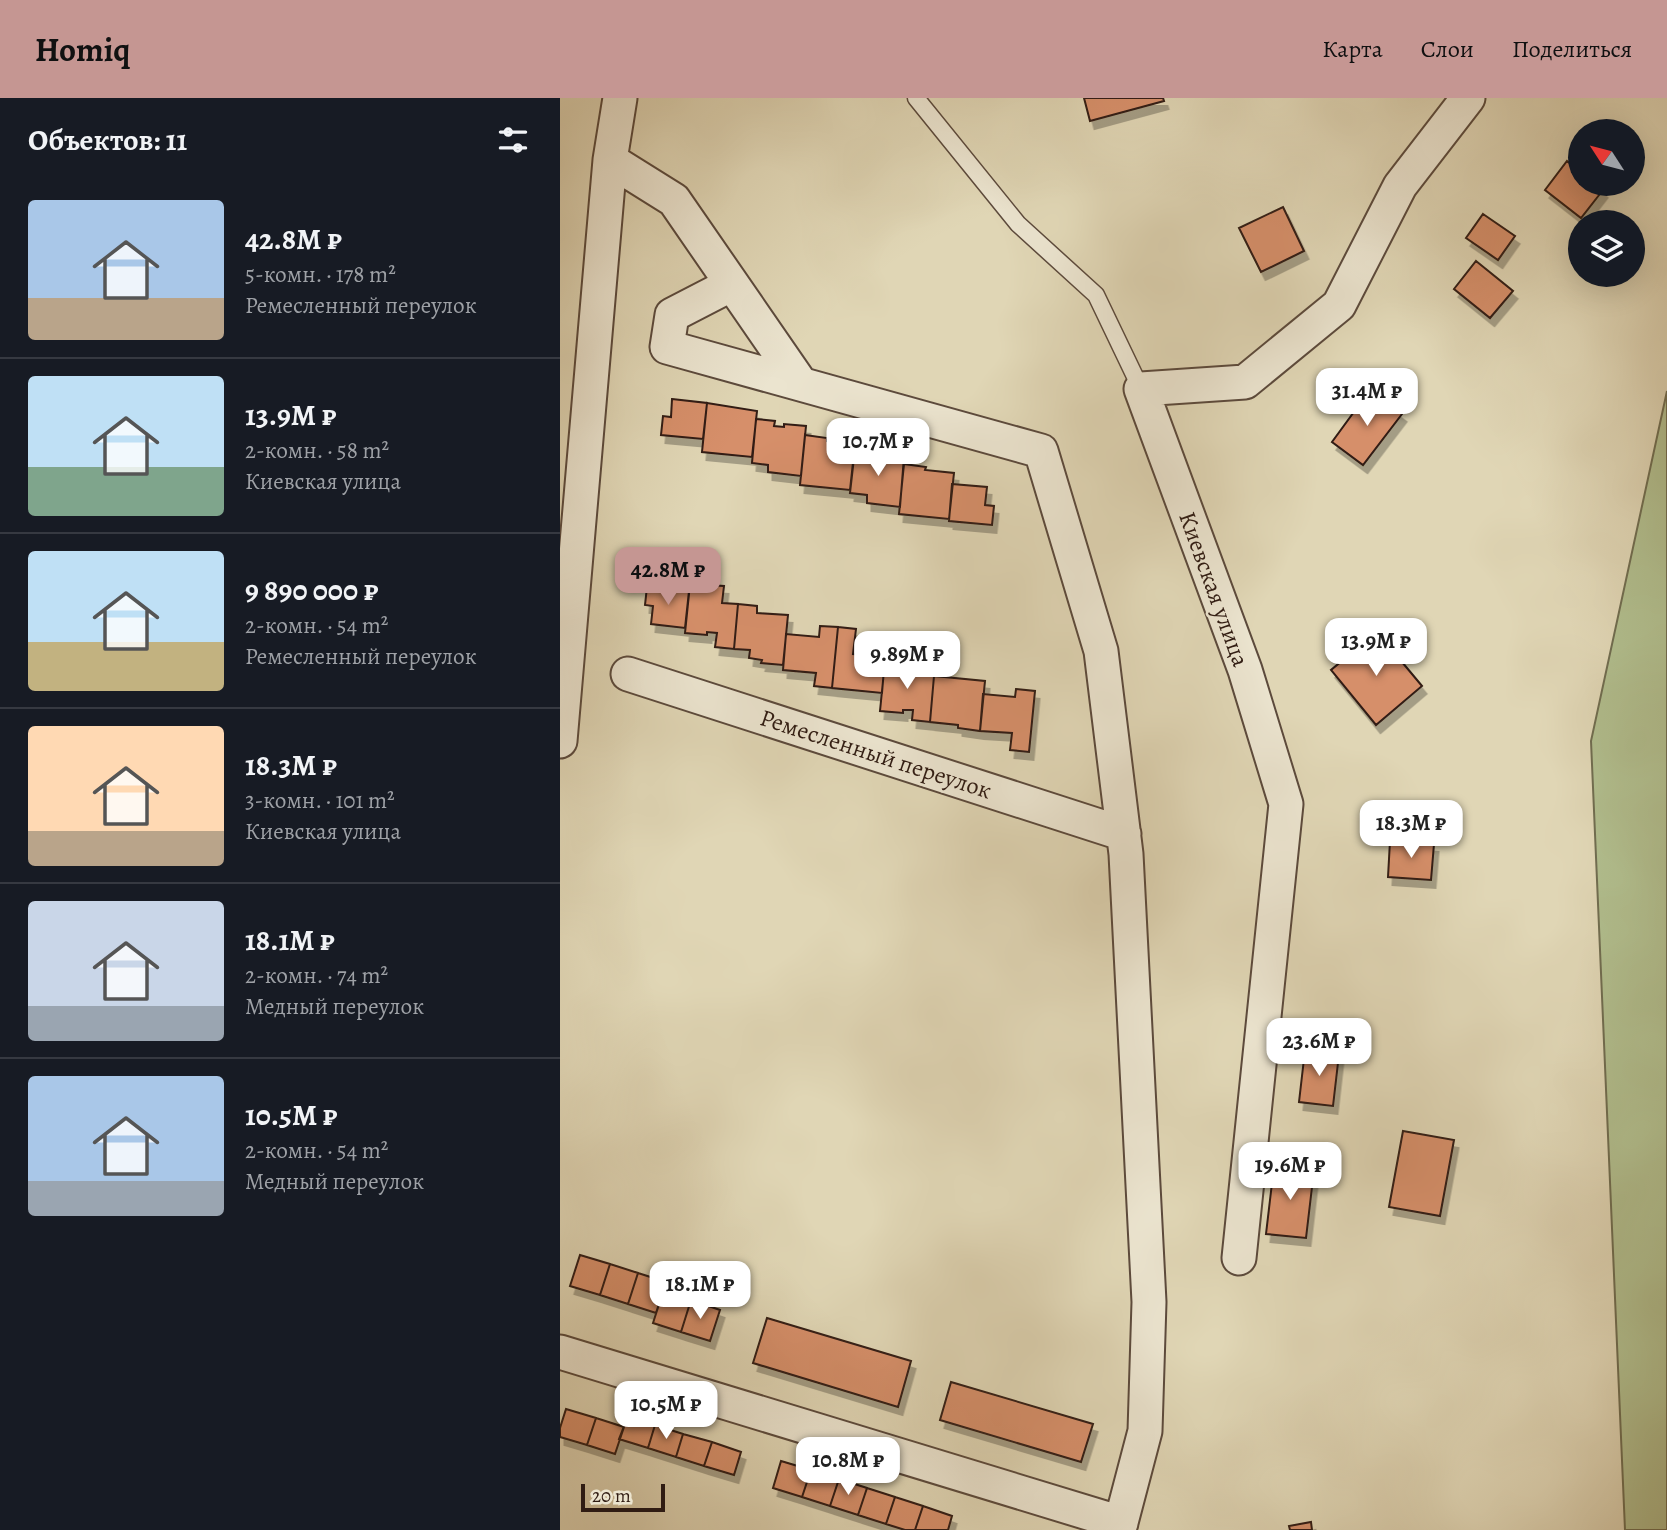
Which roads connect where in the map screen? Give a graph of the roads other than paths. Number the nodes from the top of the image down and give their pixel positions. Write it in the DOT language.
graph roads {
  1 [pos="620,98"];
  2 [pos="916,98"];
  3 [pos="1468,98"];
  4 [pos="610,160"];
  5 [pos="732,284"];
  6 [pos="801,384"];
  7 [pos="1141,389"];
  8 [pos="628,674"];
  9 [pos="560,741"];
  10 [pos="1124,834"];
  11 [pos="1239,1258"];
  12 [pos="560,1352"];
  13 [pos="1120,1526"];
  1 -- 4 [label="street"];
  2 -- 7 [label="lane"];
  3 -- 7 [label="street"];
  4 -- 5 [label="street"];
  4 -- 9 [label="street"];
  5 -- 6 [label="street"];
  5 -- 6 [label="street"];
  6 -- 10 [label="street"];
  7 -- 11 [label="street, Киевская улица"];
  8 -- 10 [label="street, Ремесленный переулок"];
  10 -- 13 [label="street"];
  12 -- 13 [label="street"];
}
